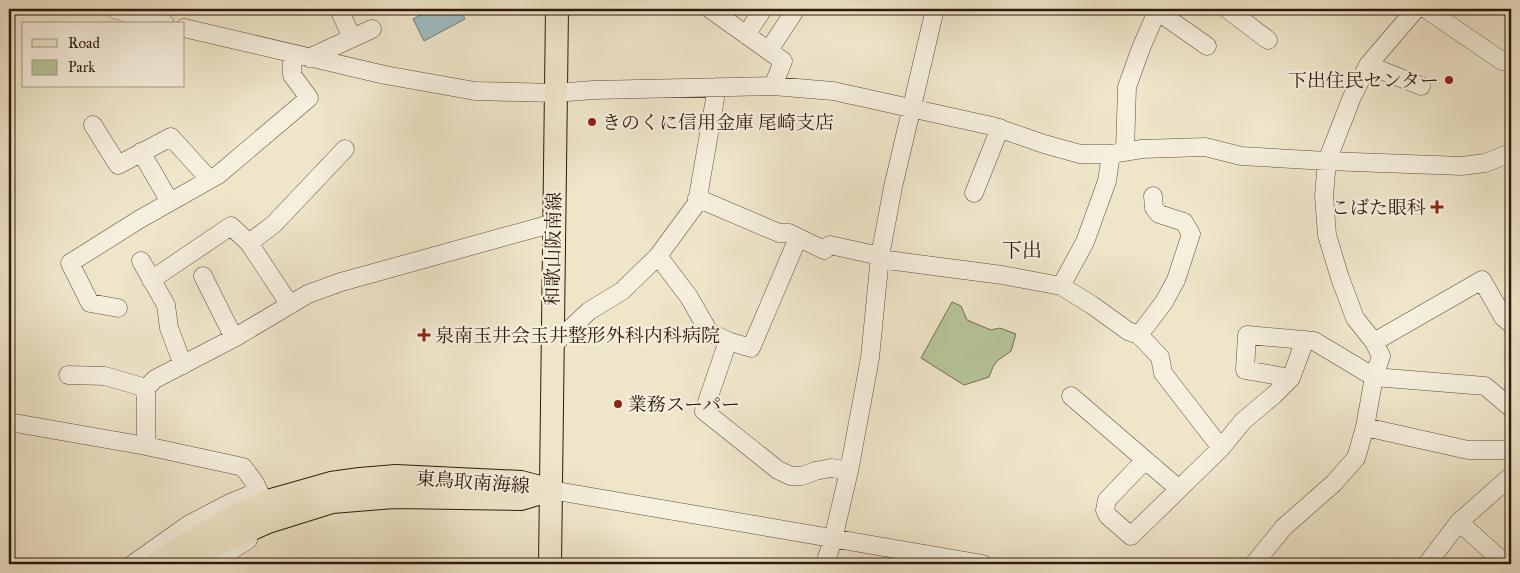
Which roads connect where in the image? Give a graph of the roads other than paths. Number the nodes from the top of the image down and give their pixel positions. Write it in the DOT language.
graph roads {
  1 [pos="114,9"];
  2 [pos="339,9"];
  3 [pos="557,9"];
  4 [pos="710,9"];
  5 [pos="763,9"];
  6 [pos="796,9"];
  7 [pos="935,9"];
  8 [pos="1227,9"];
  9 [pos="1416,9"];
  10 [pos="1426,9"];
  11 [pos="1158,10"];
  12 [pos="159,22"];
  13 [pos="185,28"];
  14 [pos="372,29"];
  15 [pos="746,35"];
  16 [pos="352,38"];
  17 [pos="1268,40"];
  18 [pos="1206,46"];
  19 [pos="769,50"];
  20 [pos="300,56"];
  21 [pos="1511,57"];
  22 [pos="1368,65"];
  23 [pos="773,86"];
  24 [pos="1421,86"];
  25 [pos="717,87"];
  26 [pos="555,93"];
  27 [pos="910,108"];
  28 [pos="93,125"];
  29 [pos="1000,128"];
  30 [pos="345,149"];
  31 [pos="142,152"];
  32 [pos="1118,152"];
  33 [pos="1511,153"];
  34 [pos="1327,161"];
  35 [pos="209,180"];
  36 [pos="974,193"];
  37 [pos="1153,196"];
  38 [pos="698,198"];
  39 [pos="170,202"];
  40 [pos="554,223"];
  41 [pos="798,238"];
  42 [pos="249,243"];
  43 [pos="658,256"];
  44 [pos="880,257"];
  45 [pos="141,262"];
  46 [pos="203,276"];
  47 [pos="151,280"];
  48 [pos="1061,286"];
  49 [pos="290,305"];
  50 [pos="118,308"];
  51 [pos="1511,324"];
  52 [pos="1139,335"];
  53 [pos="234,338"];
  54 [pos="1305,340"];
  55 [pos="728,341"];
  56 [pos="1374,342"];
  57 [pos="552,346"];
  58 [pos="183,365"];
  59 [pos="68,375"];
  60 [pos="1291,378"];
  61 [pos="1374,378"];
  62 [pos="146,388"];
  63 [pos="1071,396"];
  64 [pos="1511,408"];
  65 [pos="9,422"];
  66 [pos="1365,427"];
  67 [pos="146,446"];
  68 [pos="1221,448"];
  69 [pos="1511,450"];
  70 [pos="1145,460"];
  71 [pos="849,471"];
  72 [pos="1507,487"];
  73 [pos="1179,489"];
  74 [pos="551,490"];
  75 [pos="261,496"];
  76 [pos="297,514"];
  77 [pos="1459,522"];
  78 [pos="833,539"];
  79 [pos="1502,557"];
  80 [pos="133,564"];
  81 [pos="155,564"];
  82 [pos="186,564"];
  83 [pos="209,564"];
  84 [pos="550,564"];
  85 [pos="825,564"];
  86 [pos="983,564"];
  87 [pos="1254,564"];
  88 [pos="1427,564"];
  1 -- 12 [label="street"];
  2 -- 16 [label="street"];
  3 -- 26 [label="main road, 和歌山阪南線"];
  4 -- 15 [label="street"];
  5 -- 15 [label="street"];
  6 -- 19 [label="street"];
  7 -- 27 [label="street"];
  8 -- 17 [label="street"];
  9 -- 22 [label="street"];
  10 -- 21 [label="street"];
  11 -- 18 [label="street"];
  11 -- 32 [label="street"];
  13 -- 20 [label="street"];
  14 -- 16 [label="street"];
  15 -- 19 [label="street"];
  16 -- 20 [label="street"];
  19 -- 23 [label="street"];
  20 -- 26 [label="street"];
  20 -- 35 [label="street"];
  22 -- 24 [label="street"];
  22 -- 34 [label="street"];
  23 -- 25 [label="street"];
  23 -- 27 [label="street"];
  25 -- 26 [label="street"];
  25 -- 38 [label="street"];
  26 -- 40 [label="main road, 和歌山阪南線"];
  27 -- 29 [label="street"];
  27 -- 44 [label="street"];
  28 -- 31 [label="street"];
  29 -- 32 [label="street"];
  29 -- 36 [label="street"];
  30 -- 42 [label="street"];
  31 -- 35 [label="street"];
  31 -- 39 [label="street"];
  32 -- 34 [label="street"];
  32 -- 48 [label="street"];
  33 -- 34 [label="street"];
  34 -- 56 [label="street"];
  35 -- 39 [label="street"];
  37 -- 52 [label="street"];
  38 -- 41 [label="street"];
  38 -- 43 [label="street"];
  39 -- 50 [label="street"];
  40 -- 49 [label="street"];
  40 -- 57 [label="main road, 和歌山阪南線"];
  41 -- 44 [label="street"];
  41 -- 55 [label="street"];
  42 -- 47 [label="street"];
  42 -- 49 [label="street"];
  43 -- 55 [label="street"];
  43 -- 57 [label="street"];
  44 -- 48 [label="street"];
  44 -- 71 [label="street"];
  45 -- 47 [label="street"];
  46 -- 53 [label="street"];
  47 -- 58 [label="street"];
  48 -- 52 [label="street"];
  49 -- 53 [label="street"];
  51 -- 56 [label="street"];
  52 -- 68 [label="street"];
  53 -- 58 [label="street"];
  54 -- 60 [label="street"];
  54 -- 60 [label="street"];
  54 -- 61 [label="street"];
  55 -- 71 [label="street"];
  56 -- 61 [label="street"];
  57 -- 74 [label="main road, 和歌山阪南線"];
  58 -- 62 [label="street"];
  59 -- 62 [label="street"];
  60 -- 68 [label="street"];
  61 -- 64 [label="street"];
  61 -- 66 [label="street"];
  62 -- 67 [label="street"];
  63 -- 70 [label="street"];
  65 -- 67 [label="street"];
  66 -- 69 [label="street"];
  66 -- 87 [label="street"];
  67 -- 75 [label="street"];
  68 -- 73 [label="street"];
  70 -- 73 [label="street"];
  70 -- 73 [label="street"];
  71 -- 78 [label="street"];
  72 -- 77 [label="street"];
  74 -- 75 [label="main road, 東鳥取南海線"];
  74 -- 76 [label="main road, 東鳥取南海線"];
  74 -- 78 [label="street"];
  74 -- 84 [label="main road, 和歌山阪南線"];
  75 -- 80 [label="street"];
  75 -- 81 [label="main road, 東鳥取南海線"];
  76 -- 82 [label="main road, 東鳥取南海線"];
  76 -- 83 [label="street"];
  77 -- 79 [label="street"];
  77 -- 88 [label="street"];
  78 -- 85 [label="street"];
  78 -- 86 [label="street"];
}
